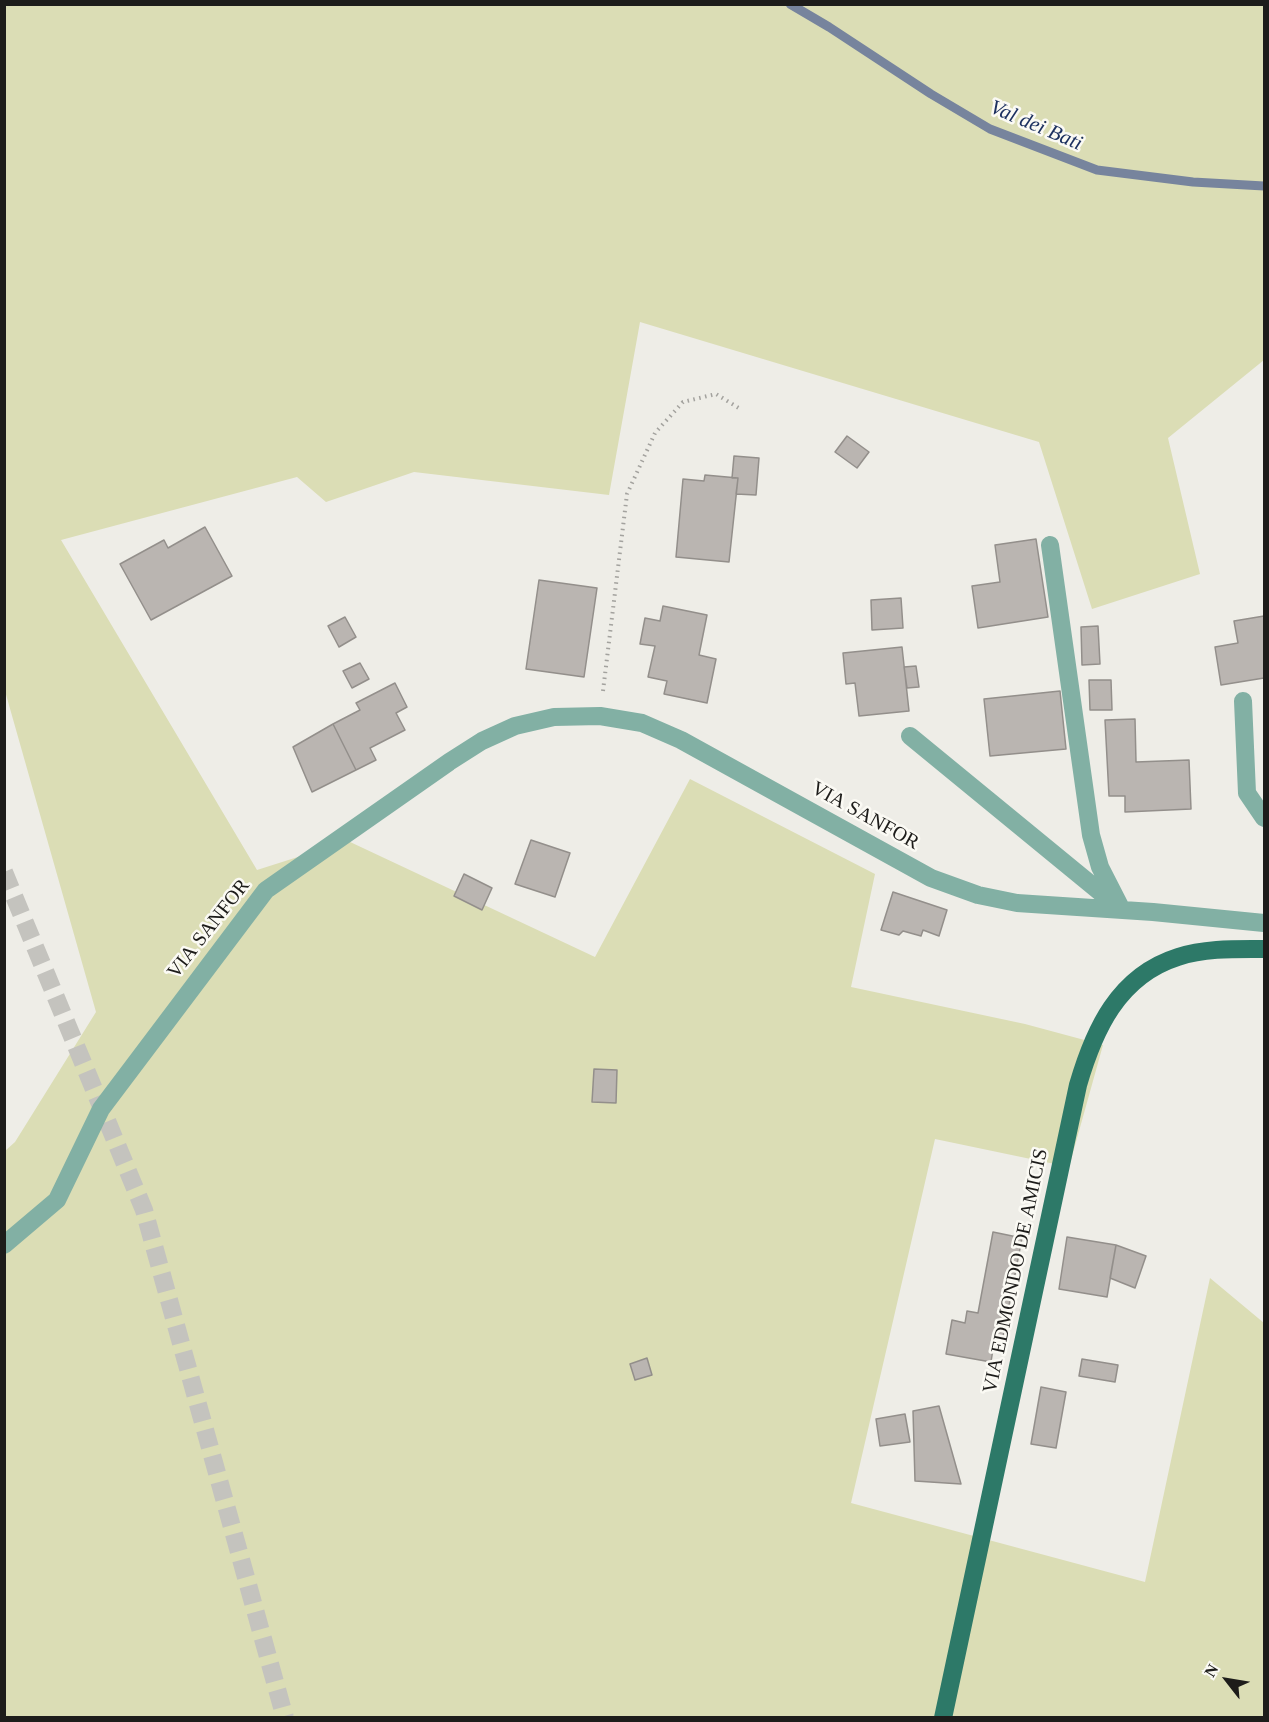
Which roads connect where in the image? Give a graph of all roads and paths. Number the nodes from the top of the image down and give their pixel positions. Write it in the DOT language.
graph roads {
  1 [pos="742,410"];
  2 [pos="1050,545"];
  3 [pos="1243,701"];
  4 [pos="600,716"];
  5 [pos="910,736"];
  6 [pos="1264,818"];
  7 [pos="1122,910"];
  8 [pos="1264,922"];
  9 [pos="1264,949"];
  10 [pos="4,1245"];
  11 [pos="943,1718"];
  1 -- 4 [label="path"];
  2 -- 7 [label="street"];
  3 -- 6 [label="street"];
  4 -- 7 [label="street, VIA SANFOR"];
  4 -- 10 [label="street, VIA SANFOR"];
  5 -- 7 [label="street"];
  7 -- 8 [label="street, VIA SANFOR"];
  9 -- 11 [label="main road, VIA EDMONDO DE AMICIS"];
}
